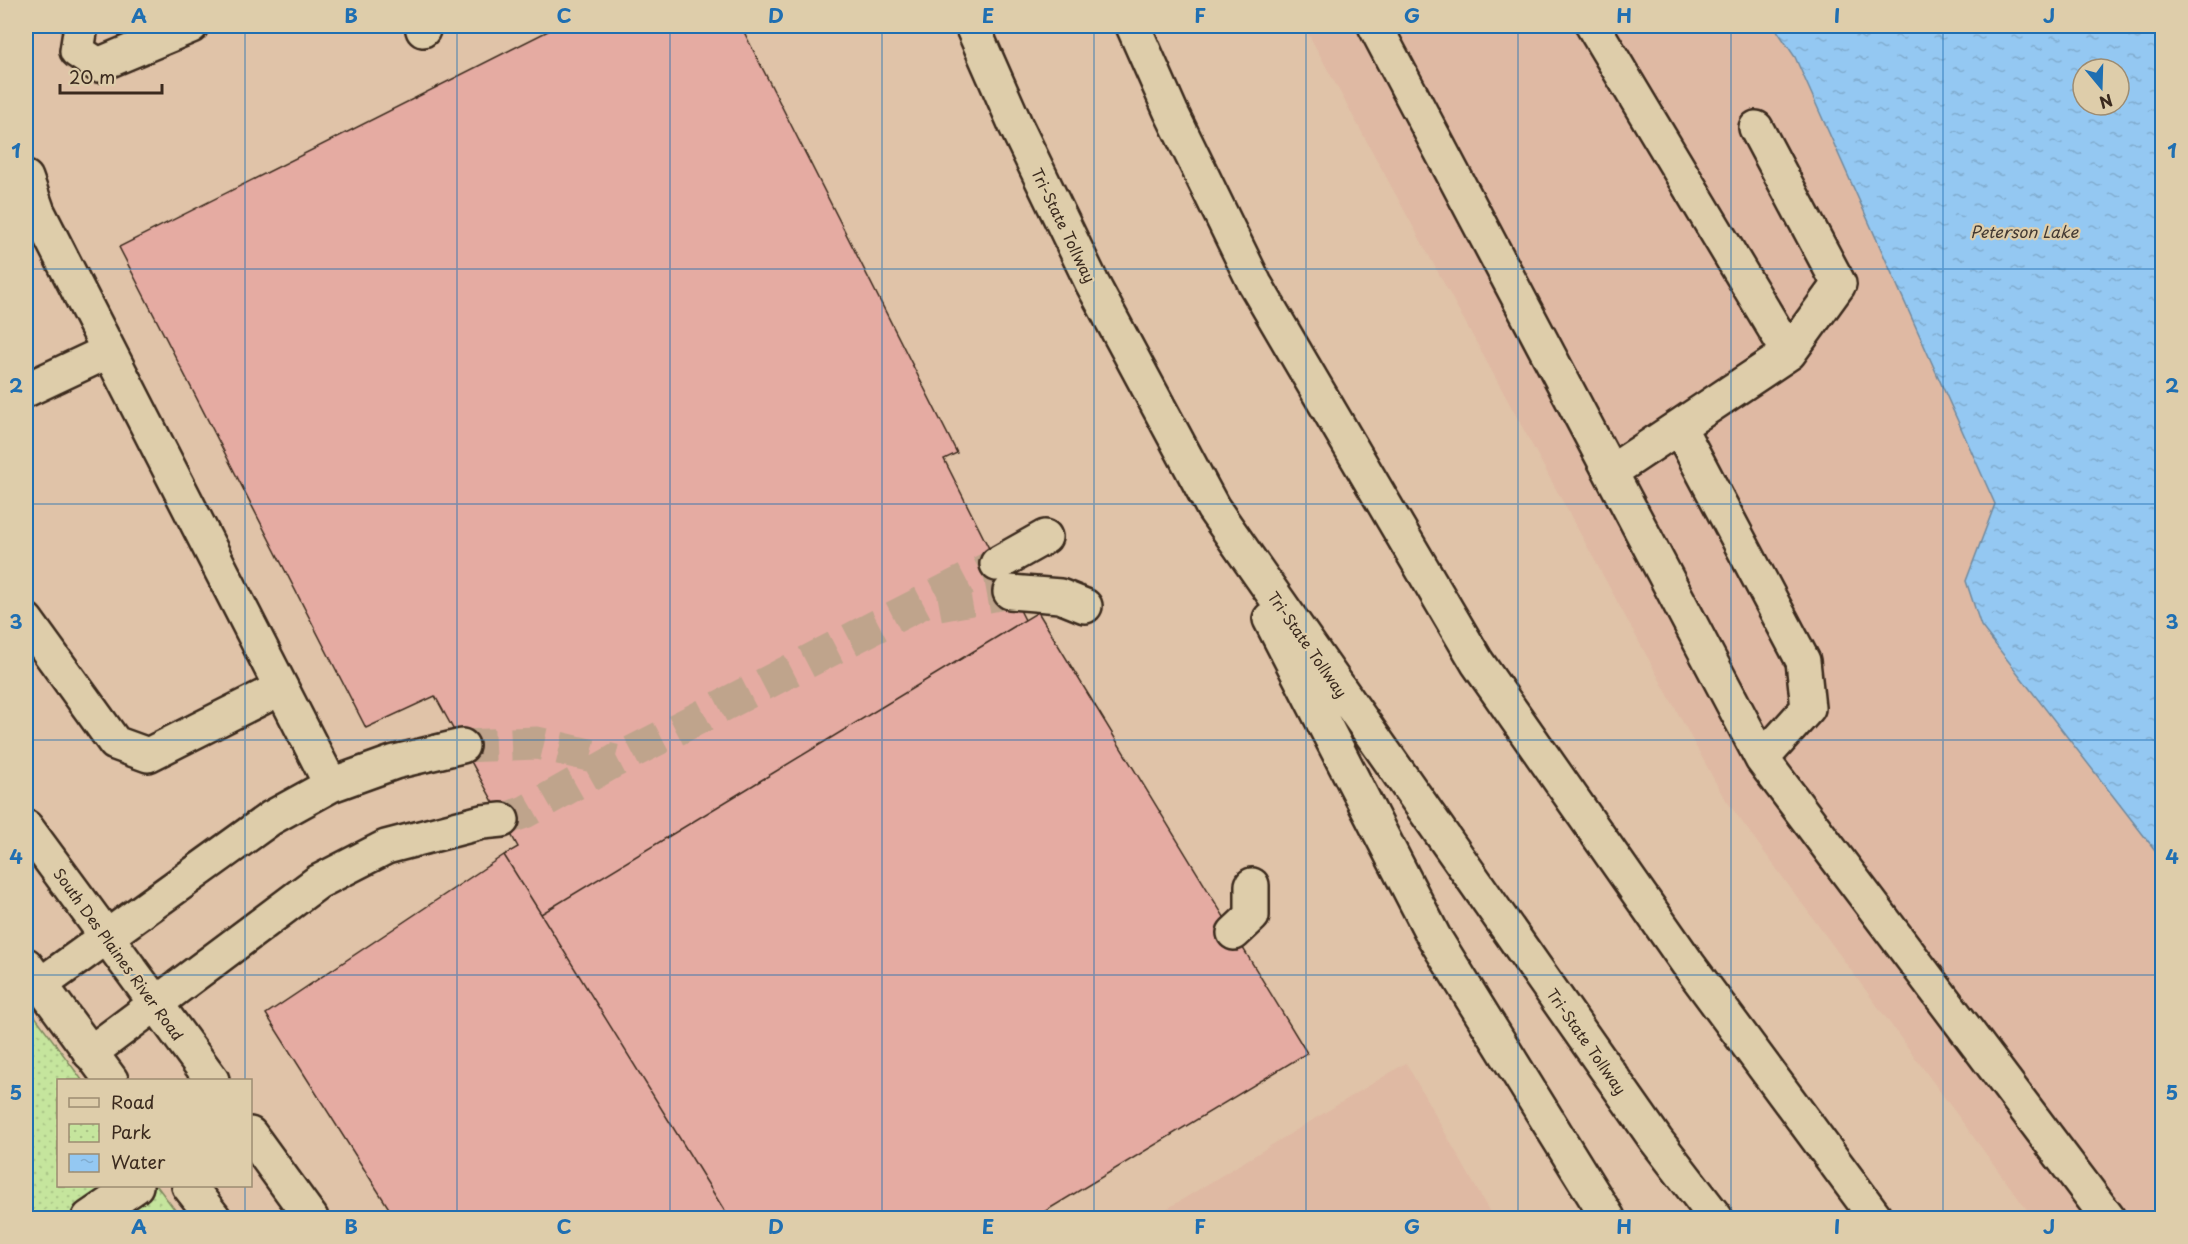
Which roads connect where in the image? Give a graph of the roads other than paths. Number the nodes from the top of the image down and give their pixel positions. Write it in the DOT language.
graph roads {
  1 [pos="81,26"];
  2 [pos="191,26"];
  3 [pos="972,26"];
  4 [pos="1133,26"];
  5 [pos="1375,26"];
  6 [pos="1593,26"];
  7 [pos="1756,128"];
  8 [pos="26,178"];
  9 [pos="109,351"];
  10 [pos="1789,353"];
  11 [pos="26,390"];
  12 [pos="1679,427"];
  13 [pos="1611,472"];
  14 [pos="1213,508"];
  15 [pos="1045,537"];
  16 [pos="1085,606"];
  17 [pos="26,620"];
  18 [pos="281,688"];
  19 [pos="462,746"];
  20 [pos="1762,759"];
  21 [pos="331,785"];
  22 [pos="502,820"];
  23 [pos="26,827"];
  24 [pos="1252,885"];
  25 [pos="1234,933"];
  26 [pos="106,935"];
  27 [pos="33,975"];
  28 [pos="156,1003"];
  29 [pos="90,1053"];
  30 [pos="110,1079"];
  31 [pos="211,1079"];
  32 [pos="252,1137"];
  33 [pos="133,1187"];
  34 [pos="191,1187"];
  35 [pos="89,1218"];
  36 [pos="214,1218"];
  37 [pos="311,1218"];
  38 [pos="1608,1218"];
  39 [pos="1716,1218"];
  40 [pos="1876,1218"];
  41 [pos="2108,1218"];
  1 -- 2 [label="main road"];
  3 -- 14 [label="main road, Tri-State Tollway"];
  4 -- 40 [label="main road"];
  5 -- 13 [label="main road"];
  6 -- 10 [label="main road"];
  7 -- 10 [label="main road"];
  8 -- 9 [label="main road"];
  9 -- 11 [label="main road"];
  9 -- 18 [label="main road"];
  10 -- 12 [label="main road"];
  12 -- 13 [label="main road"];
  12 -- 20 [label="main road"];
  13 -- 20 [label="main road"];
  14 -- 38 [label="main road"];
  14 -- 39 [label="main road, Tri-State Tollway"];
  15 -- 16 [label="main road"];
  17 -- 18 [label="main road"];
  18 -- 21 [label="main road"];
  19 -- 21 [label="main road"];
  20 -- 41 [label="main road"];
  21 -- 26 [label="main road"];
  22 -- 28 [label="main road"];
  23 -- 26 [label="main road, South Des Plaines River Road"];
  24 -- 25 [label="main road"];
  26 -- 27 [label="main road"];
  26 -- 28 [label="main road, South Des Plaines River Road"];
  27 -- 29 [label="main road"];
  28 -- 29 [label="main road"];
  28 -- 31 [label="main road, South Des Plaines River Road"];
  29 -- 30 [label="main road"];
  32 -- 37 [label="main road"];
  33 -- 35 [label="main road"];
  34 -- 36 [label="main road"];
}
